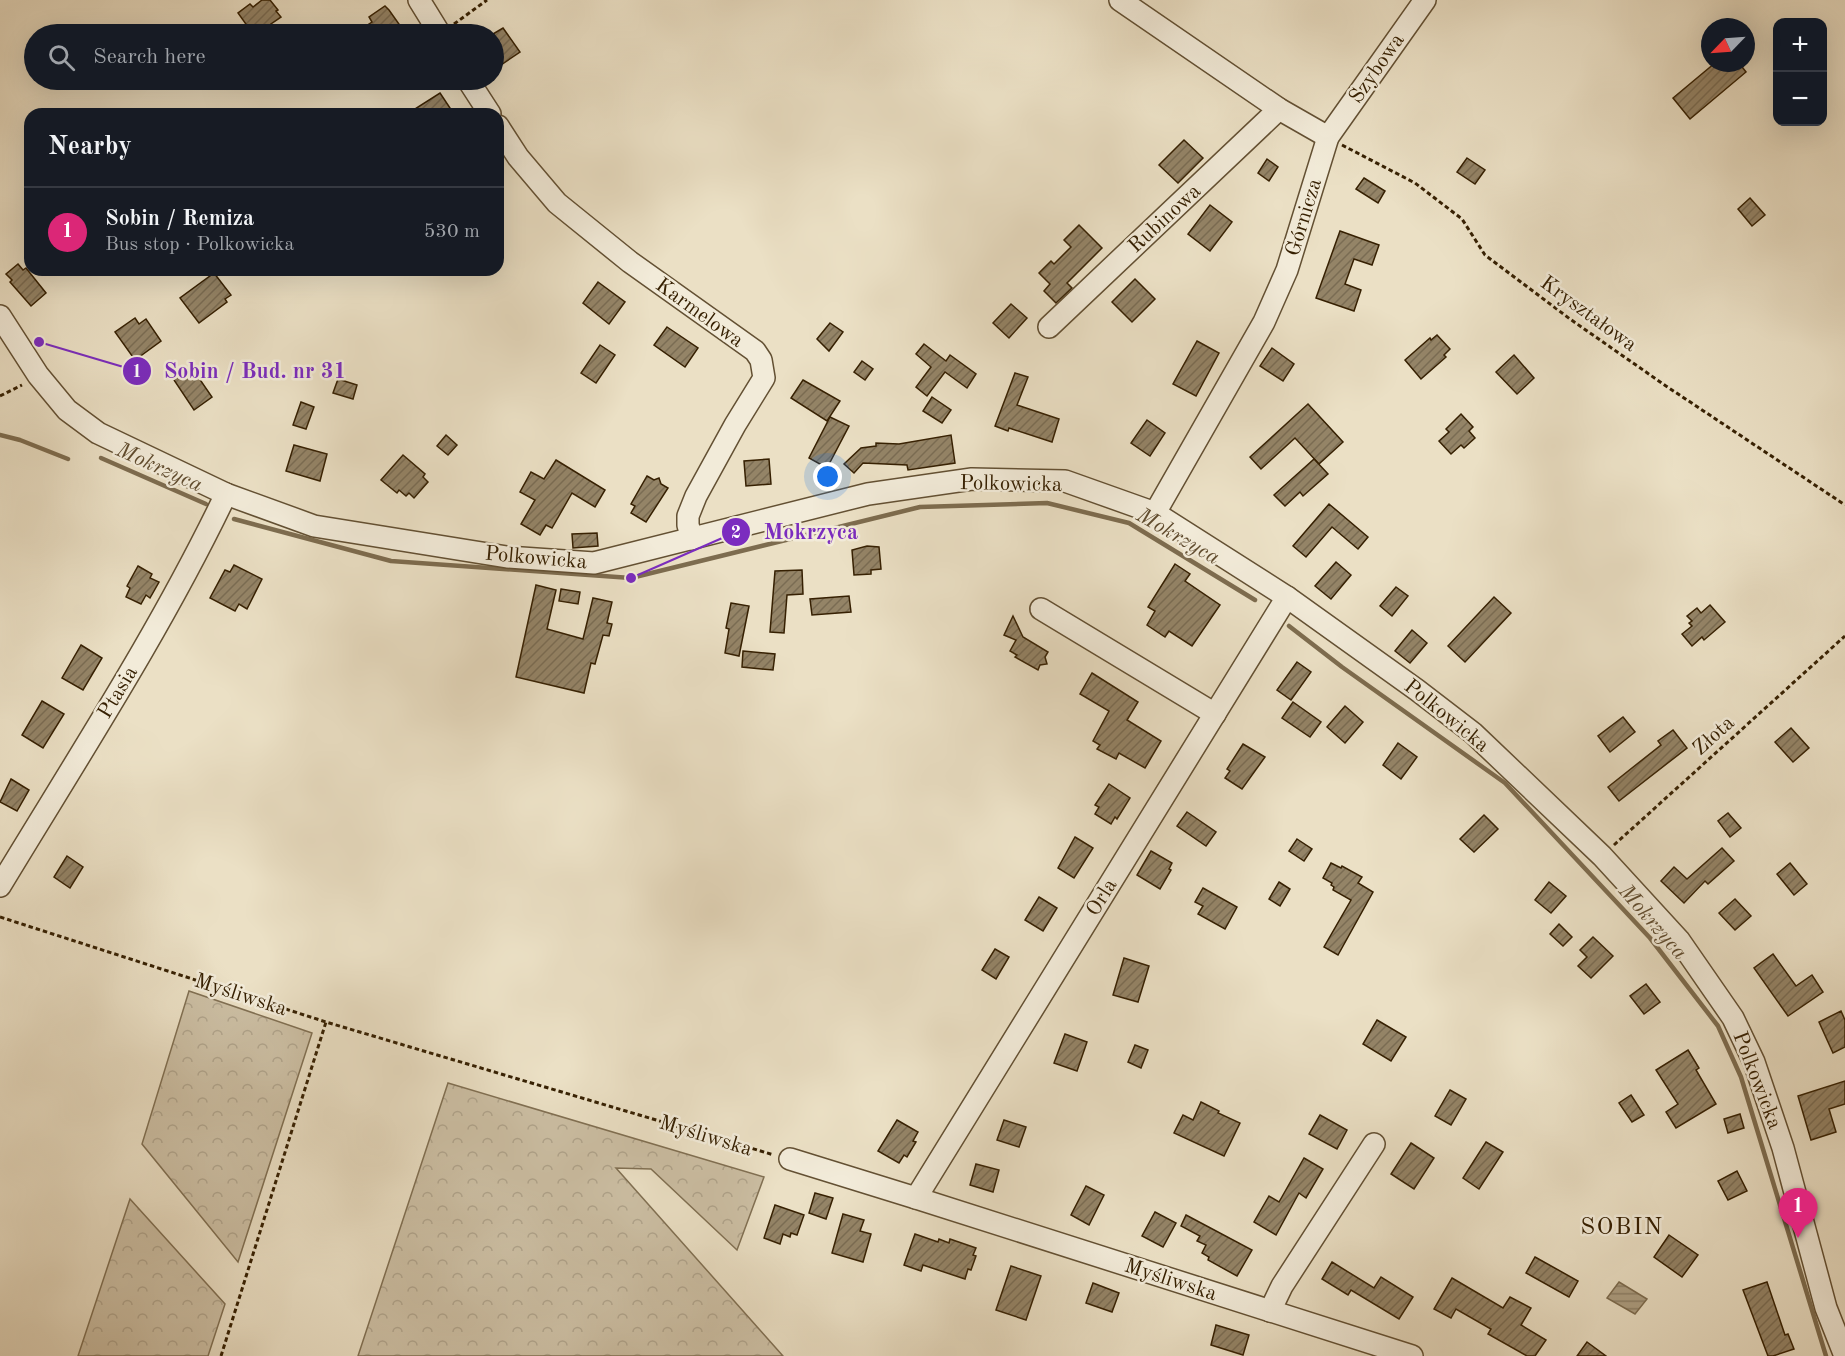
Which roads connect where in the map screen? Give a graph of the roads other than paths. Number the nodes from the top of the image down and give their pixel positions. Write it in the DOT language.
graph roads {
  1 [pos="419,0"];
  2 [pos="1120,0"];
  3 [pos="1425,0"];
  4 [pos="434,24"];
  5 [pos="474,90"];
  6 [pos="486,108"];
  7 [pos="1279,109"];
  8 [pos="504,135"];
  9 [pos="1328,137"];
  10 [pos="0,316"];
  11 [pos="1050,327"];
  12 [pos="226,494"];
  13 [pos="1155,513"];
  14 [pos="692,538"];
  15 [pos="1287,597"];
  16 [pos="1041,609"];
  17 [pos="1215,714"];
  18 [pos="0,886"];
  19 [pos="1374,1144"];
  20 [pos="790,1160"];
  21 [pos="916,1198"];
  22 [pos="1270,1311"];
  23 [pos="1371,1350"];
  24 [pos="1412,1356"];
  25 [pos="1845,1356"];
  1 -- 4 [label="street"];
  2 -- 7 [label="street"];
  3 -- 9 [label="street, Szybowa"];
  5 -- 6 [label="street"];
  7 -- 9 [label="street"];
  7 -- 11 [label="street, Rubinowa"];
  8 -- 14 [label="street, Karmelowa"];
  9 -- 13 [label="street, Górnicza"];
  10 -- 12 [label="street, Polkowicka"];
  12 -- 14 [label="street, Polkowicka"];
  12 -- 18 [label="street, Ptasia"];
  13 -- 14 [label="street, Polkowicka"];
  13 -- 15 [label="street, Polkowicka"];
  15 -- 17 [label="street, Orla"];
  15 -- 25 [label="street, Polkowicka"];
  16 -- 17 [label="street"];
  17 -- 21 [label="street, Orla"];
  19 -- 22 [label="street"];
  20 -- 21 [label="street, Myśliwska"];
  21 -- 22 [label="street, Myśliwska"];
  22 -- 23 [label="street, Myśliwska"];
  23 -- 24 [label="street, Myśliwska"];
}
